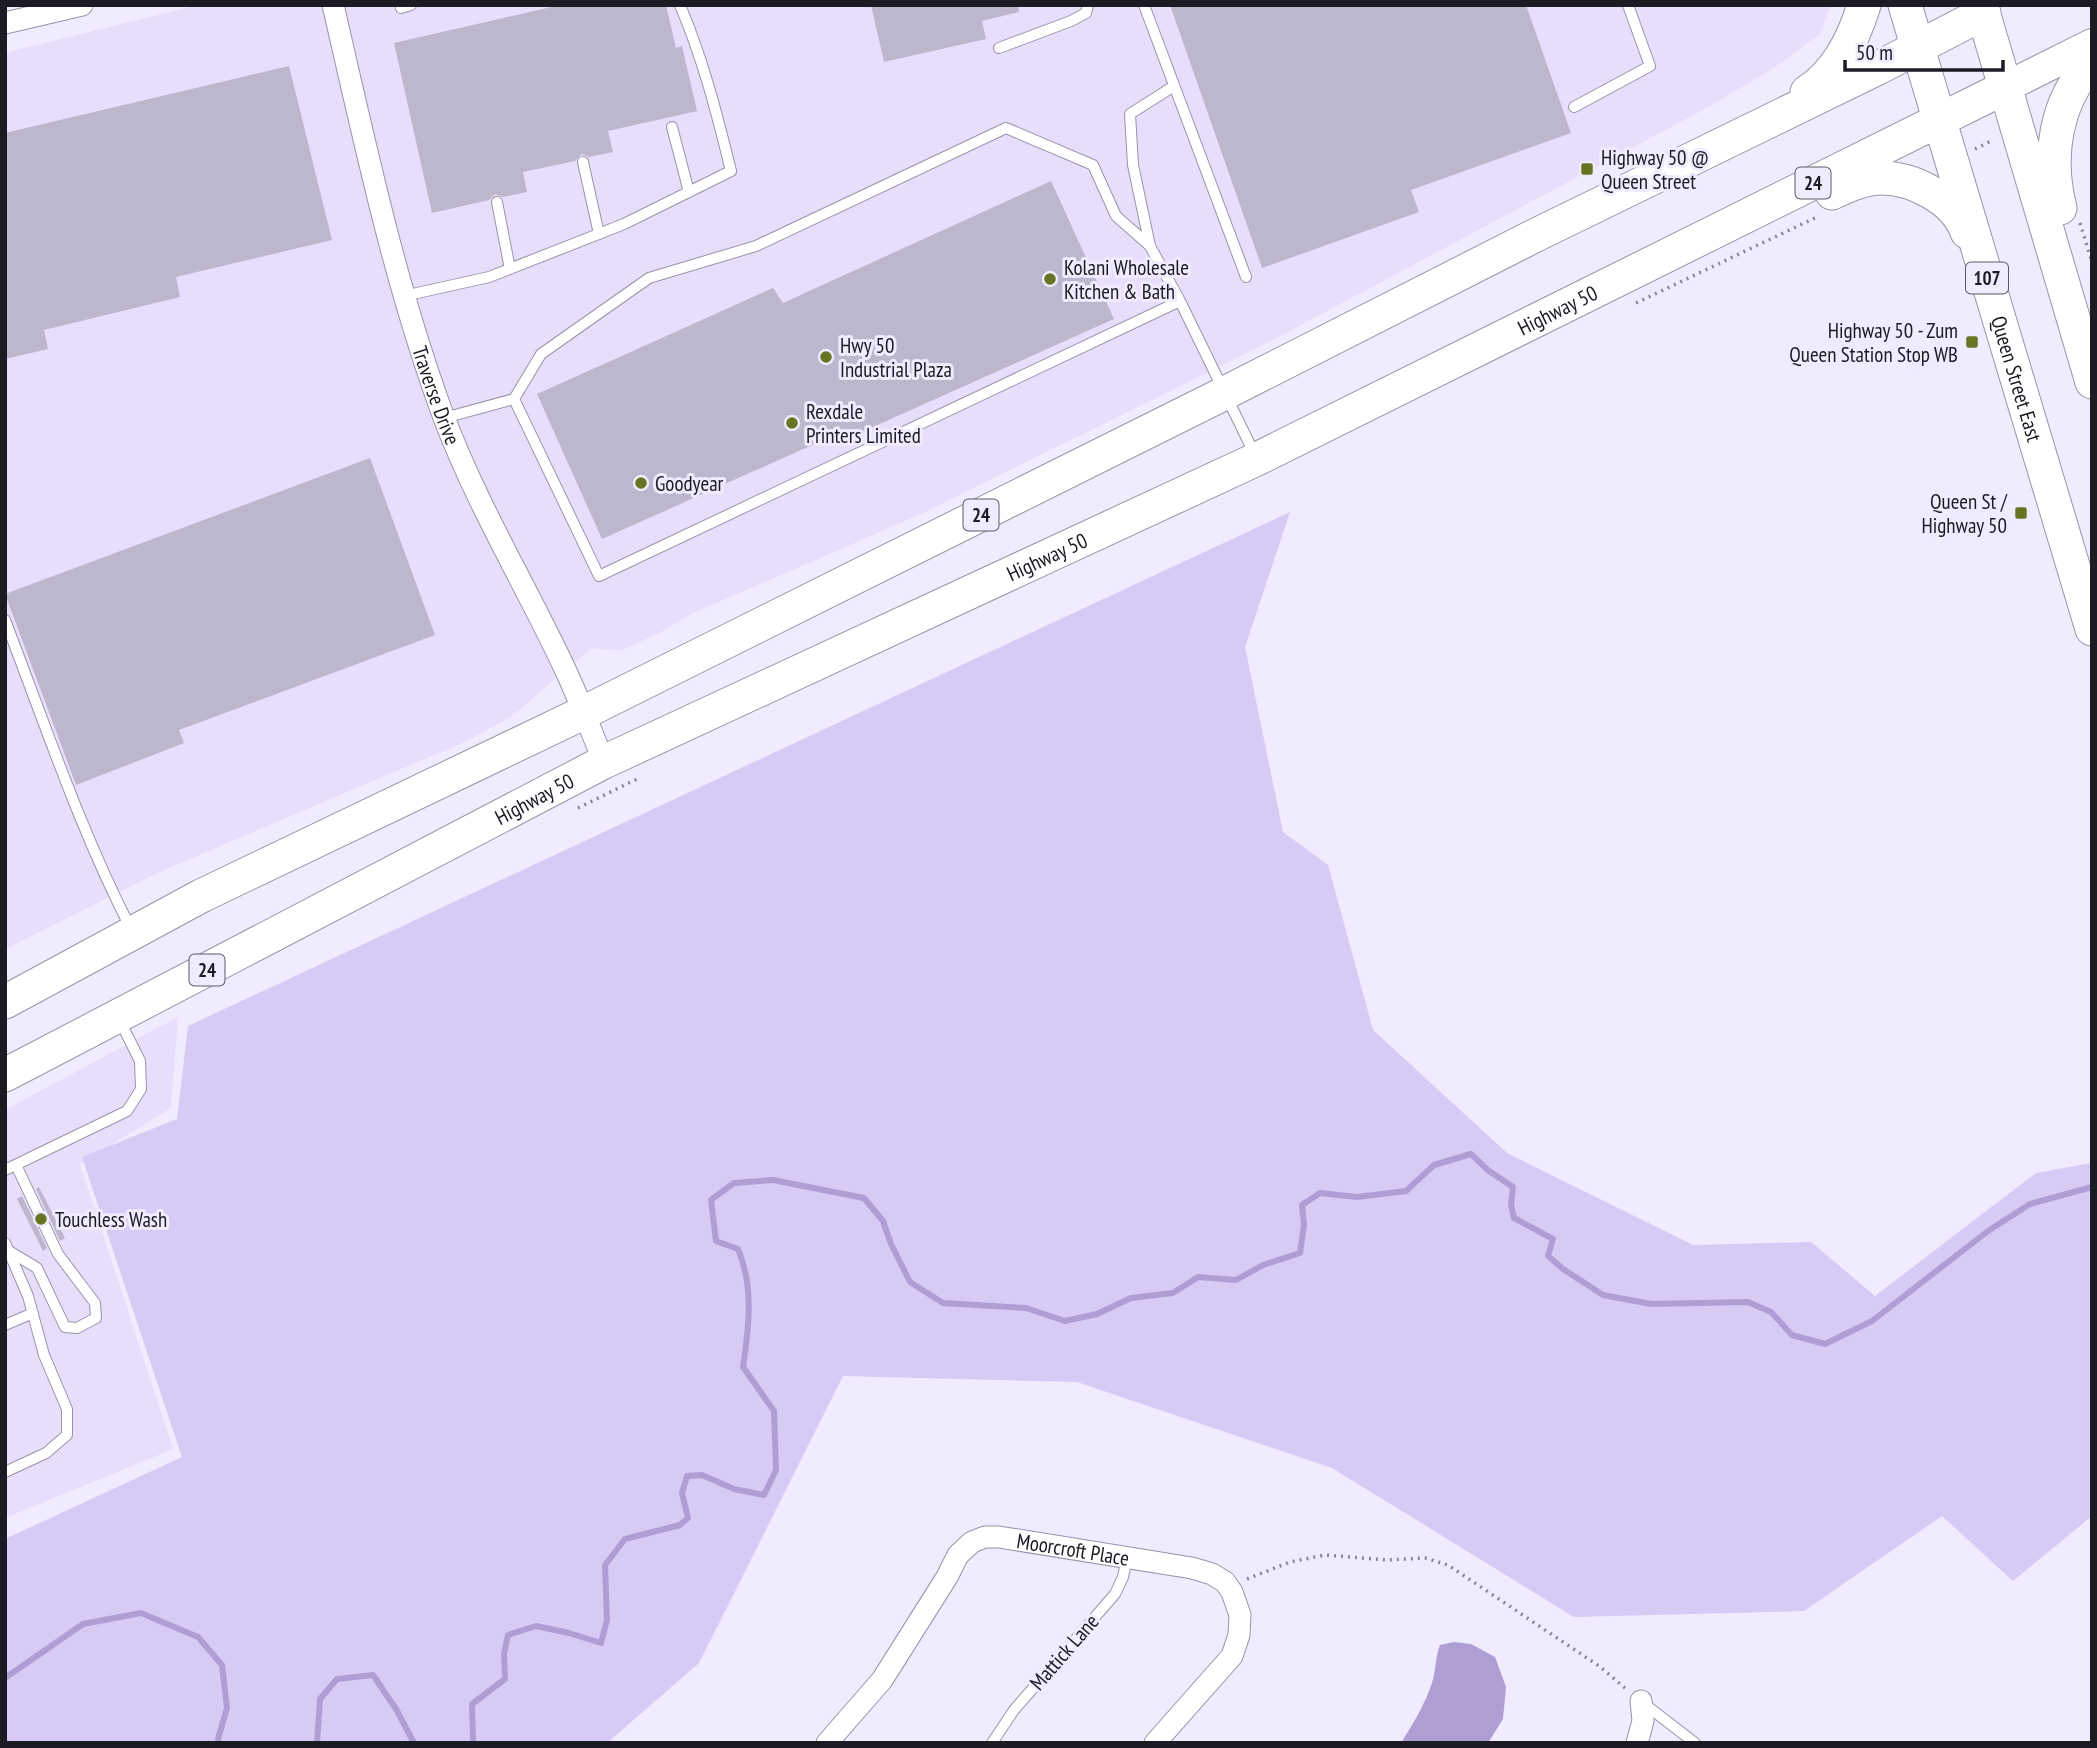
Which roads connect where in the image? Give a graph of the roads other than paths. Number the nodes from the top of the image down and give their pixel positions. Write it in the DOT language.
graph roads {
  1 [pos="82,5"];
  2 [pos="333,5"];
  3 [pos="680,5"];
  4 [pos="1088,5"];
  5 [pos="1144,5"];
  6 [pos="1628,5"];
  7 [pos="1864,5"];
  8 [pos="1905,5"];
  9 [pos="1988,8"];
  10 [pos="5,23"];
  11 [pos="2092,44"];
  12 [pos="1917,47"];
  13 [pos="999,48"];
  14 [pos="2092,62"];
  15 [pos="1174,86"];
  16 [pos="2006,87"];
  17 [pos="1574,107"];
  18 [pos="1940,120"];
  19 [pos="672,127"];
  20 [pos="583,162"];
  21 [pos="1674,167"];
  22 [pos="689,192"];
  23 [pos="497,202"];
  24 [pos="599,234"];
  25 [pos="1150,246"];
  26 [pos="1686,246"];
  27 [pos="510,269"];
  28 [pos="1246,277"];
  29 [pos="404,296"];
  30 [pos="1180,301"];
  31 [pos="2092,318"];
  32 [pos="2092,352"];
  33 [pos="2092,360"];
  34 [pos="2092,382"];
  35 [pos="1223,394"];
  36 [pos="514,399"];
  37 [pos="444,418"];
  38 [pos="2034,436"];
  39 [pos="1257,459"];
  40 [pos="5,620"];
  41 [pos="2092,629"];
  42 [pos="583,713"];
  43 [pos="604,762"];
  44 [pos="133,933"];
  45 [pos="5,1002"];
  46 [pos="118,1016"];
  47 [pos="5,1075"];
  48 [pos="10,1168"];
  49 [pos="7,1247"];
  50 [pos="33,1313"];
  51 [pos="5,1325"];
  52 [pos="5,1472"];
  53 [pos="1127,1557"];
  54 [pos="1641,1701"];
  55 [pos="827,1743"];
  56 [pos="992,1743"];
  57 [pos="1155,1743"];
  58 [pos="1637,1743"];
  59 [pos="1695,1743"];
  1 -- 10 [label="street"];
  2 -- 29 [label="street, Traverse Drive"];
  3 -- 22 [label="lane"];
  4 -- 13 [label="lane"];
  5 -- 15 [label="lane"];
  6 -- 17 [label="lane"];
  7 -- 21 [label="main road"];
  8 -- 12 [label="main road, Queen Street East"];
  9 -- 12 [label="main road, 24"];
  9 -- 16 [label="main road"];
  11 -- 16 [label="main road, Highway 50 / 24"];
  12 -- 18 [label="main road, Queen Street East / 107"];
  12 -- 21 [label="main road, 24"];
  14 -- 31 [label="main road"];
  15 -- 25 [label="lane"];
  15 -- 28 [label="lane"];
  16 -- 18 [label="main road, Highway 50 / 24"];
  16 -- 34 [label="main road"];
  18 -- 26 [label="main road, Highway 50 / 24"];
  18 -- 38 [label="main road, Queen Street East / 107"];
  19 -- 22 [label="lane"];
  20 -- 24 [label="lane"];
  21 -- 35 [label="main road, 24"];
  22 -- 24 [label="lane"];
  23 -- 27 [label="lane"];
  24 -- 27 [label="lane"];
  25 -- 30 [label="lane"];
  25 -- 36 [label="lane"];
  26 -- 38 [label="main road"];
  26 -- 39 [label="main road, Highway 50 / 24"];
  27 -- 29 [label="lane"];
  29 -- 37 [label="street, Traverse Drive"];
  30 -- 35 [label="lane"];
  30 -- 36 [label="lane"];
  32 -- 33 [label="main road"];
  35 -- 39 [label="lane"];
  35 -- 42 [label="main road, 24"];
  36 -- 37 [label="lane"];
  37 -- 42 [label="street, Traverse Drive"];
  38 -- 41 [label="main road, Queen Street East / 107"];
  39 -- 43 [label="main road, Highway 50 / 24"];
  40 -- 44 [label="lane"];
  42 -- 43 [label="street, Traverse Drive"];
  42 -- 44 [label="main road, 24"];
  43 -- 46 [label="main road, Highway 50 / 24"];
  44 -- 45 [label="main road, 24"];
  46 -- 47 [label="main road, Highway 50 / 24"];
  46 -- 48 [label="lane"];
  48 -- 49 [label="lane"];
  49 -- 50 [label="lane"];
  50 -- 51 [label="lane"];
  50 -- 52 [label="lane"];
  53 -- 55 [label="street, Moorcroft Place"];
  53 -- 56 [label="lane, Mattick Lane"];
  53 -- 57 [label="street, Moorcroft Place"];
  54 -- 58 [label="street"];
  54 -- 59 [label="lane"];
}
